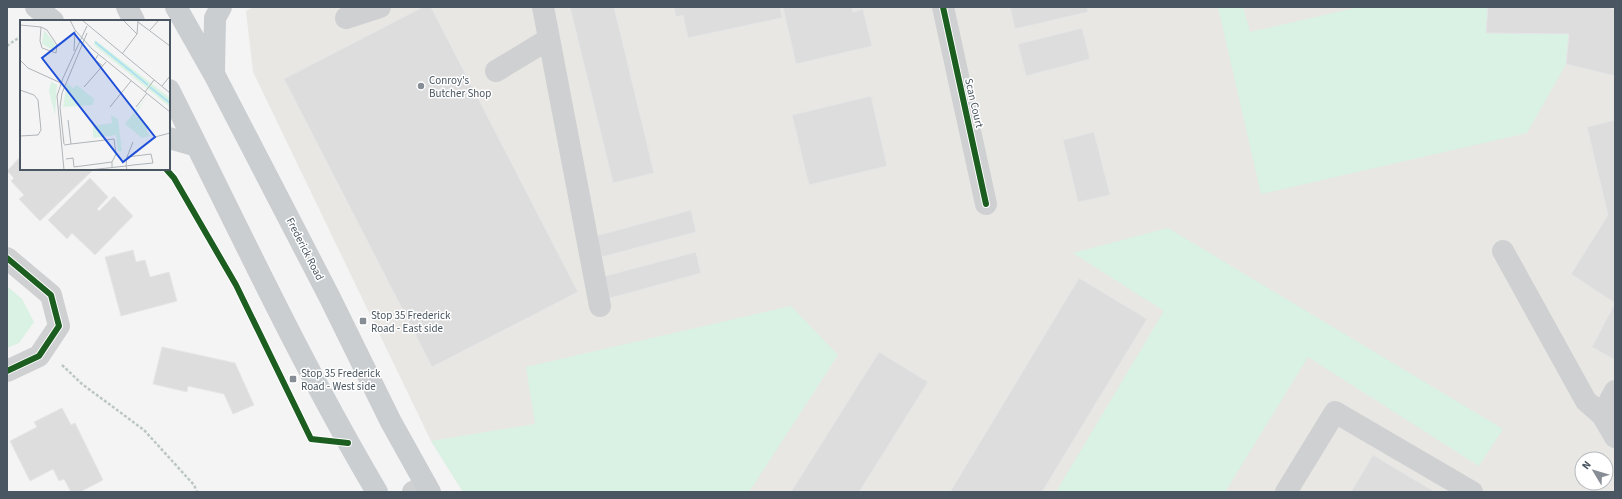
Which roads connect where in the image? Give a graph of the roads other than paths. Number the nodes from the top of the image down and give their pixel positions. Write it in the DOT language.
graph roads {
  1 [pos="36,7"];
  2 [pos="127,7"];
  3 [pos="176,7"];
  4 [pos="221,7"];
  5 [pos="380,7"];
  6 [pos="544,7"];
  7 [pos="943,7"];
  8 [pos="346,18"];
  9 [pos="52,20"];
  10 [pos="134,20"];
  11 [pos="549,39"];
  12 [pos="496,71"];
  13 [pos="214,74"];
  14 [pos="170,92"];
  15 [pos="170,138"];
  16 [pos="197,146"];
  17 [pos="986,204"];
  18 [pos="1503,250"];
  19 [pos="7,258"];
  20 [pos="600,306"];
  21 [pos="7,371"];
  22 [pos="1615,391"];
  23 [pos="1602,415"];
  24 [pos="1615,436"];
  25 [pos="423,490"];
  26 [pos="376,492"];
  27 [pos="1286,492"];
  28 [pos="1472,492"];
  1 -- 9 [label="main road"];
  2 -- 10 [label="main road"];
  3 -- 13 [label="main road, Frederick Road"];
  4 -- 13 [label="main road"];
  5 -- 8 [label="street"];
  6 -- 11 [label="street"];
  7 -- 17 [label="street, Scan Court"];
  11 -- 12 [label="street"];
  11 -- 20 [label="street"];
  13 -- 25 [label="main road, Frederick Road"];
  14 -- 16 [label="main road"];
  15 -- 16 [label="main road"];
  16 -- 26 [label="main road"];
  18 -- 23 [label="street"];
  19 -- 21 [label="street"];
  22 -- 23 [label="street"];
  23 -- 24 [label="street"];
  27 -- 28 [label="street"];
}
